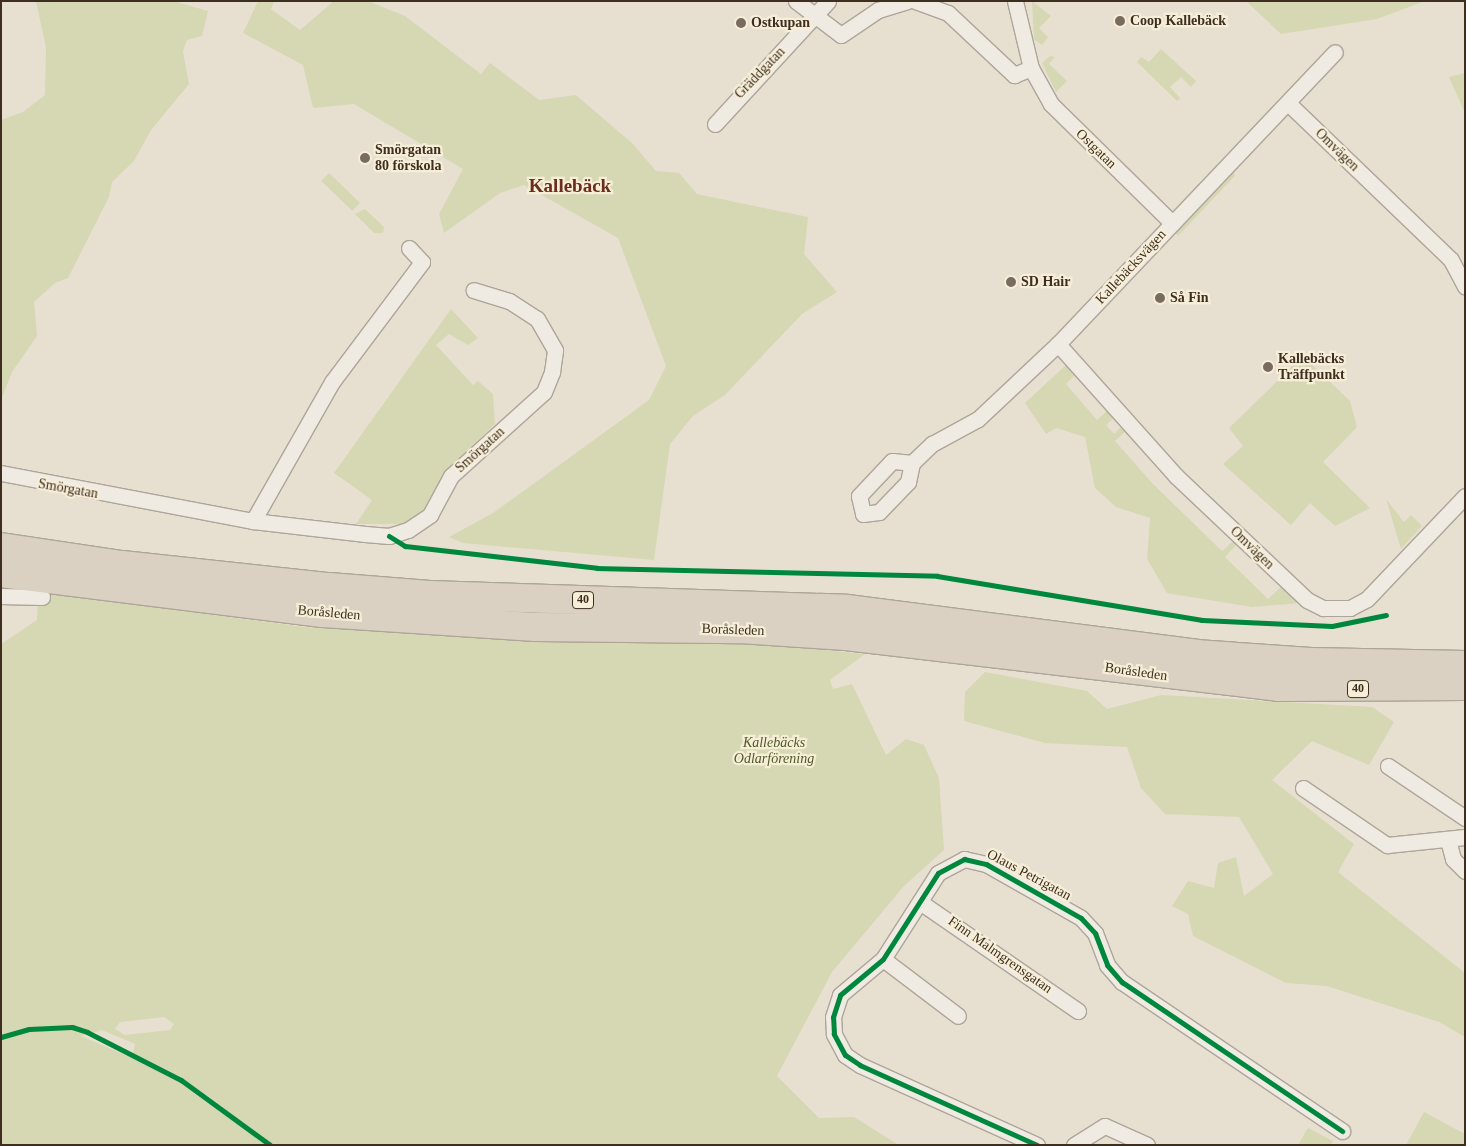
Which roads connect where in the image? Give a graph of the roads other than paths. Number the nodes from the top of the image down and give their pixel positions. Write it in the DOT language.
graph roads {
  1 [pos="796,1"];
  2 [pos="828,1"];
  3 [pos="907,1"];
  4 [pos="915,1"];
  5 [pos="1015,1"];
  6 [pos="814,17"];
  7 [pos="1334,52"];
  8 [pos="1031,68"];
  9 [pos="1288,103"];
  10 [pos="715,124"];
  11 [pos="1172,223"];
  12 [pos="409,248"];
  13 [pos="1465,286"];
  14 [pos="474,290"];
  15 [pos="1058,344"];
  16 [pos="912,464"];
  17 [pos="1,474"];
  18 [pos="1465,496"];
  19 [pos="253,521"];
  20 [pos="1,547"];
  21 [pos="1,572"];
  22 [pos="1,596"];
  23 [pos="42,597"];
  24 [pos="1465,646"];
  25 [pos="1311,662"];
  26 [pos="1465,665"];
  27 [pos="1465,686"];
  28 [pos="1388,766"];
  29 [pos="1303,788"];
  30 [pos="1465,818"];
  31 [pos="1465,837"];
  32 [pos="1448,840"];
  33 [pos="1465,872"];
  34 [pos="920,902"];
  35 [pos="883,959"];
  36 [pos="1078,1011"];
  37 [pos="958,1016"];
  38 [pos="1342,1130"];
  39 [pos="1036,1145"];
  40 [pos="1074,1145"];
  41 [pos="1147,1145"];
  1 -- 6 [label="street"];
  2 -- 6 [label="street, Gräddgatan"];
  3 -- 6 [label="street"];
  4 -- 8 [label="street"];
  5 -- 8 [label="street, Ostgatan"];
  6 -- 10 [label="street, Gräddgatan"];
  7 -- 9 [label="street, Kallebäcksvägen"];
  8 -- 11 [label="street, Ostgatan"];
  9 -- 11 [label="street, Kallebäcksvägen"];
  9 -- 13 [label="street, Omvägen"];
  11 -- 15 [label="street, Kallebäcksvägen"];
  12 -- 19 [label="street"];
  14 -- 19 [label="street, Smörgatan"];
  15 -- 16 [label="street, Kallebäcksvägen"];
  15 -- 18 [label="street, Omvägen"];
  17 -- 19 [label="street, Smörgatan"];
  20 -- 25 [label="highway, Boråsleden / 40"];
  21 -- 27 [label="highway, Boråsleden / 40"];
  22 -- 23 [label="street"];
  24 -- 25 [label="highway"];
  25 -- 26 [label="highway, Boråsleden / 40"];
  28 -- 30 [label="street"];
  29 -- 32 [label="street"];
  31 -- 32 [label="street"];
  32 -- 33 [label="street"];
  34 -- 35 [label="street, Olaus Petrigatan"];
  34 -- 36 [label="street, Finn Malmgrensgatan"];
  34 -- 38 [label="street, Olaus Petrigatan"];
  35 -- 37 [label="street"];
  35 -- 39 [label="street, Olaus Petrigatan"];
  40 -- 41 [label="street"];
}
